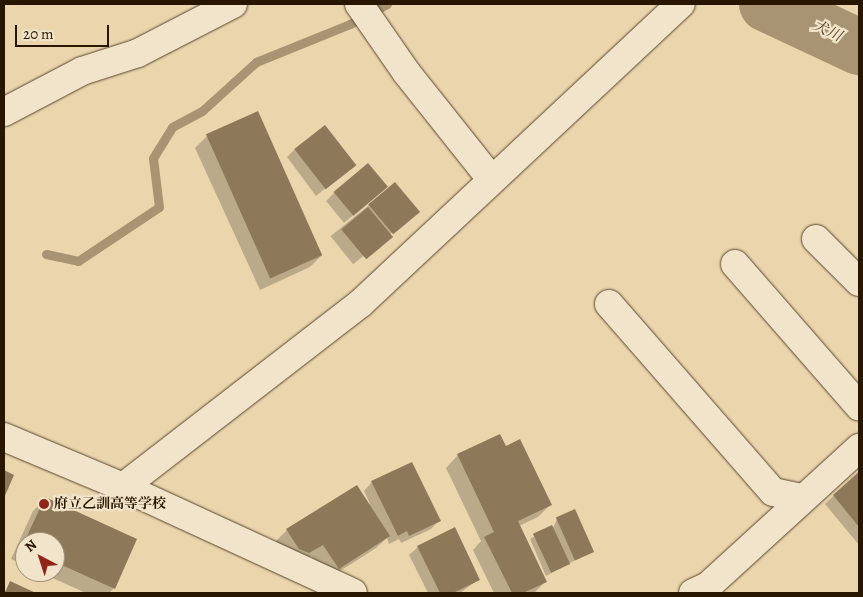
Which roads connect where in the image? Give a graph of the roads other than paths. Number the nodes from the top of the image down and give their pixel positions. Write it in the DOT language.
graph roads {
  1 [pos="233,4"];
  2 [pos="680,4"];
  3 [pos="364,11"];
  4 [pos="4,112"];
  5 [pos="492,180"];
  6 [pos="816,238"];
  7 [pos="735,264"];
  8 [pos="859,282"];
  9 [pos="609,304"];
  10 [pos="859,406"];
  11 [pos="4,437"];
  12 [pos="859,448"];
  13 [pos="123,487"];
  14 [pos="802,498"];
  15 [pos="353,593"];
  16 [pos="693,593"];
  1 -- 4 [label="street"];
  2 -- 5 [label="street"];
  3 -- 5 [label="street"];
  5 -- 13 [label="street"];
  6 -- 8 [label="street"];
  7 -- 10 [label="street"];
  9 -- 14 [label="street"];
  11 -- 13 [label="street"];
  12 -- 14 [label="street"];
  13 -- 15 [label="street"];
  14 -- 16 [label="street"];
}
